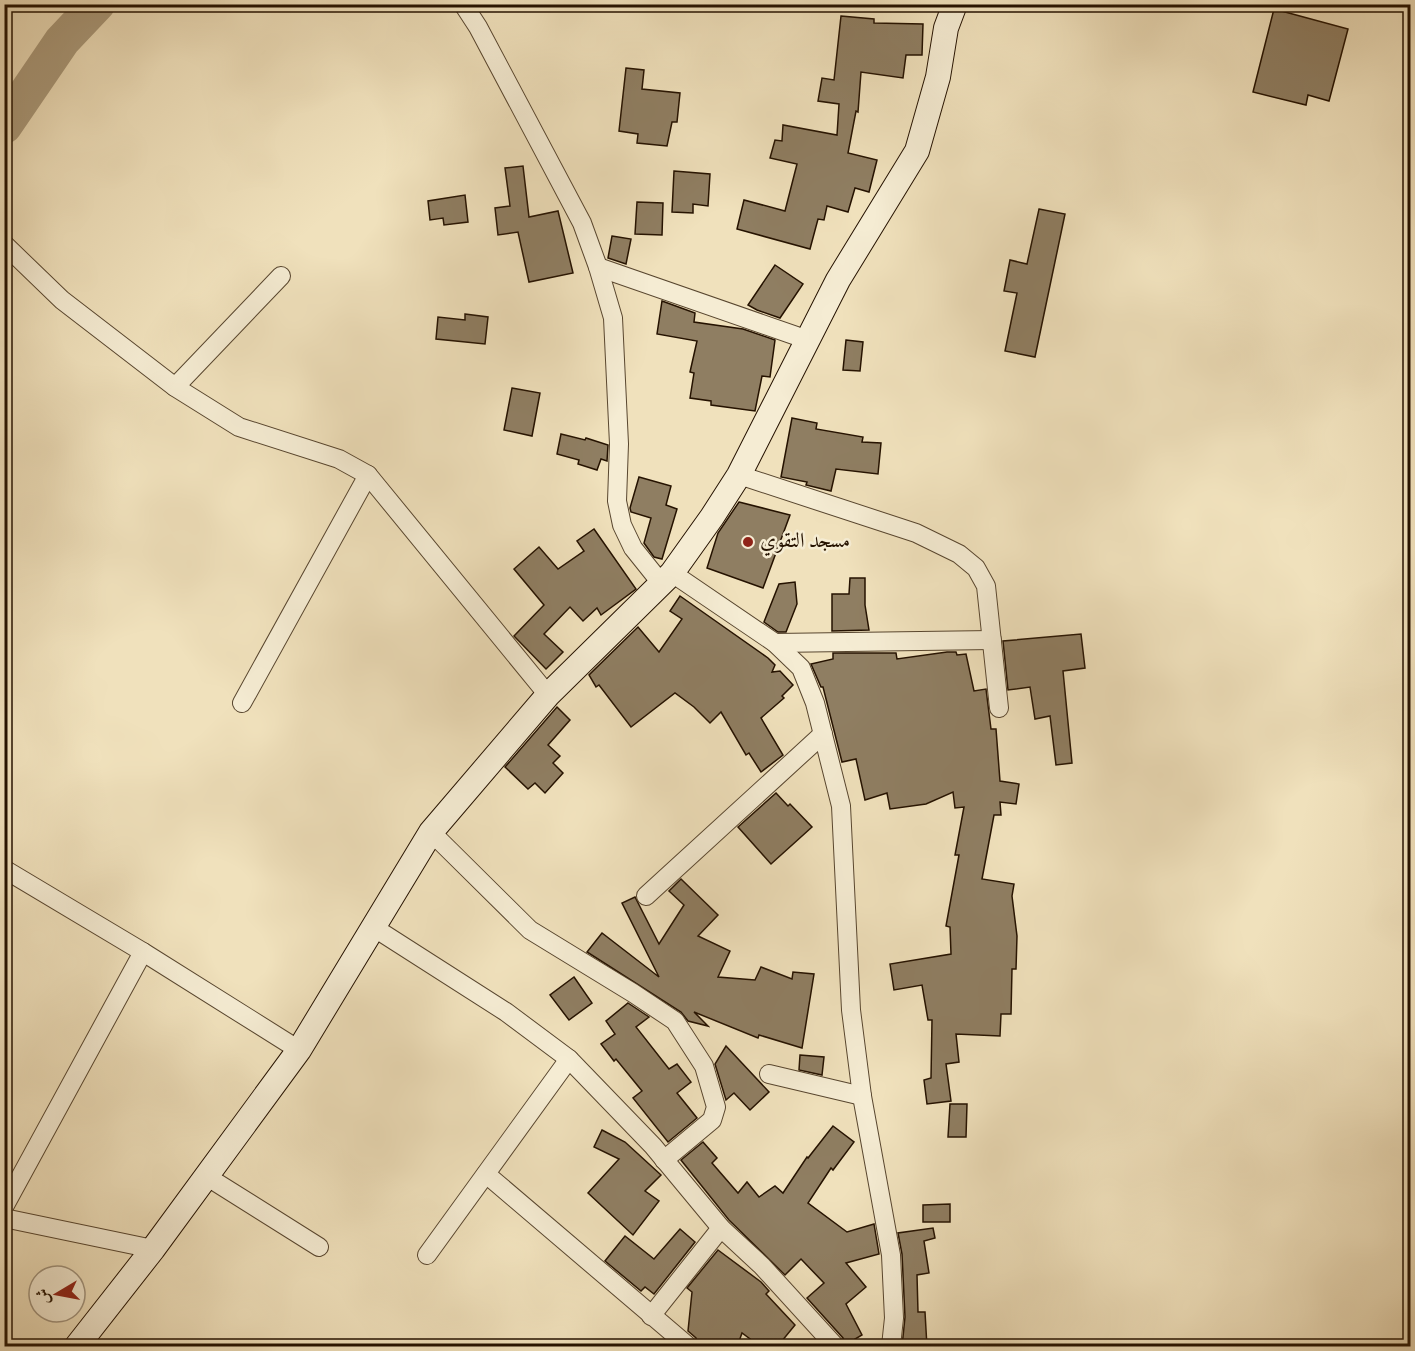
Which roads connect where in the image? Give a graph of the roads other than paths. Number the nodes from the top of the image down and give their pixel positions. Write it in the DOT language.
graph roads {
  1 [pos="463,4"];
  2 [pos="955,4"];
  3 [pos="4,244"];
  4 [pos="598,267"];
  5 [pos="281,276"];
  6 [pos="808,340"];
  7 [pos="176,387"];
  8 [pos="368,475"];
  9 [pos="739,475"];
  10 [pos="667,578"];
  11 [pos="992,640"];
  12 [pos="775,643"];
  13 [pos="548,695"];
  14 [pos="242,703"];
  15 [pos="999,708"];
  16 [pos="823,734"];
  17 [pos="431,832"];
  18 [pos="4,869"];
  19 [pos="646,896"];
  20 [pos="373,927"];
  21 [pos="142,952"];
  22 [pos="299,1050"];
  23 [pos="569,1059"];
  24 [pos="769,1074"];
  25 [pos="862,1096"];
  26 [pos="664,1160"];
  27 [pos="486,1174"];
  28 [pos="206,1176"];
  29 [pos="4,1207"];
  30 [pos="4,1218"];
  31 [pos="721,1228"];
  32 [pos="319,1247"];
  33 [pos="153,1249"];
  34 [pos="428,1255"];
  35 [pos="651,1316"];
  36 [pos="77,1347"];
  37 [pos="688,1347"];
  38 [pos="835,1347"];
  39 [pos="891,1347"];
  1 -- 4 [label="street"];
  2 -- 6 [label="main road"];
  3 -- 7 [label="street"];
  4 -- 6 [label="street"];
  4 -- 10 [label="street"];
  5 -- 7 [label="street"];
  6 -- 9 [label="main road"];
  7 -- 8 [label="street"];
  8 -- 13 [label="street"];
  8 -- 14 [label="street"];
  9 -- 10 [label="main road"];
  9 -- 11 [label="street"];
  10 -- 12 [label="street"];
  10 -- 13 [label="main road"];
  11 -- 12 [label="street"];
  11 -- 15 [label="street"];
  12 -- 16 [label="street"];
  13 -- 17 [label="main road"];
  16 -- 19 [label="street"];
  16 -- 25 [label="street"];
  17 -- 20 [label="main road"];
  17 -- 26 [label="street"];
  18 -- 21 [label="street"];
  20 -- 22 [label="main road"];
  20 -- 23 [label="street"];
  21 -- 22 [label="street"];
  21 -- 29 [label="street"];
  22 -- 28 [label="main road"];
  23 -- 26 [label="street"];
  23 -- 27 [label="street"];
  24 -- 25 [label="street"];
  25 -- 39 [label="street"];
  26 -- 31 [label="street"];
  27 -- 34 [label="street"];
  27 -- 35 [label="street"];
  28 -- 32 [label="street"];
  28 -- 33 [label="main road"];
  30 -- 33 [label="street"];
  31 -- 35 [label="street"];
  31 -- 38 [label="street"];
  33 -- 36 [label="main road"];
  35 -- 37 [label="street"];
}
